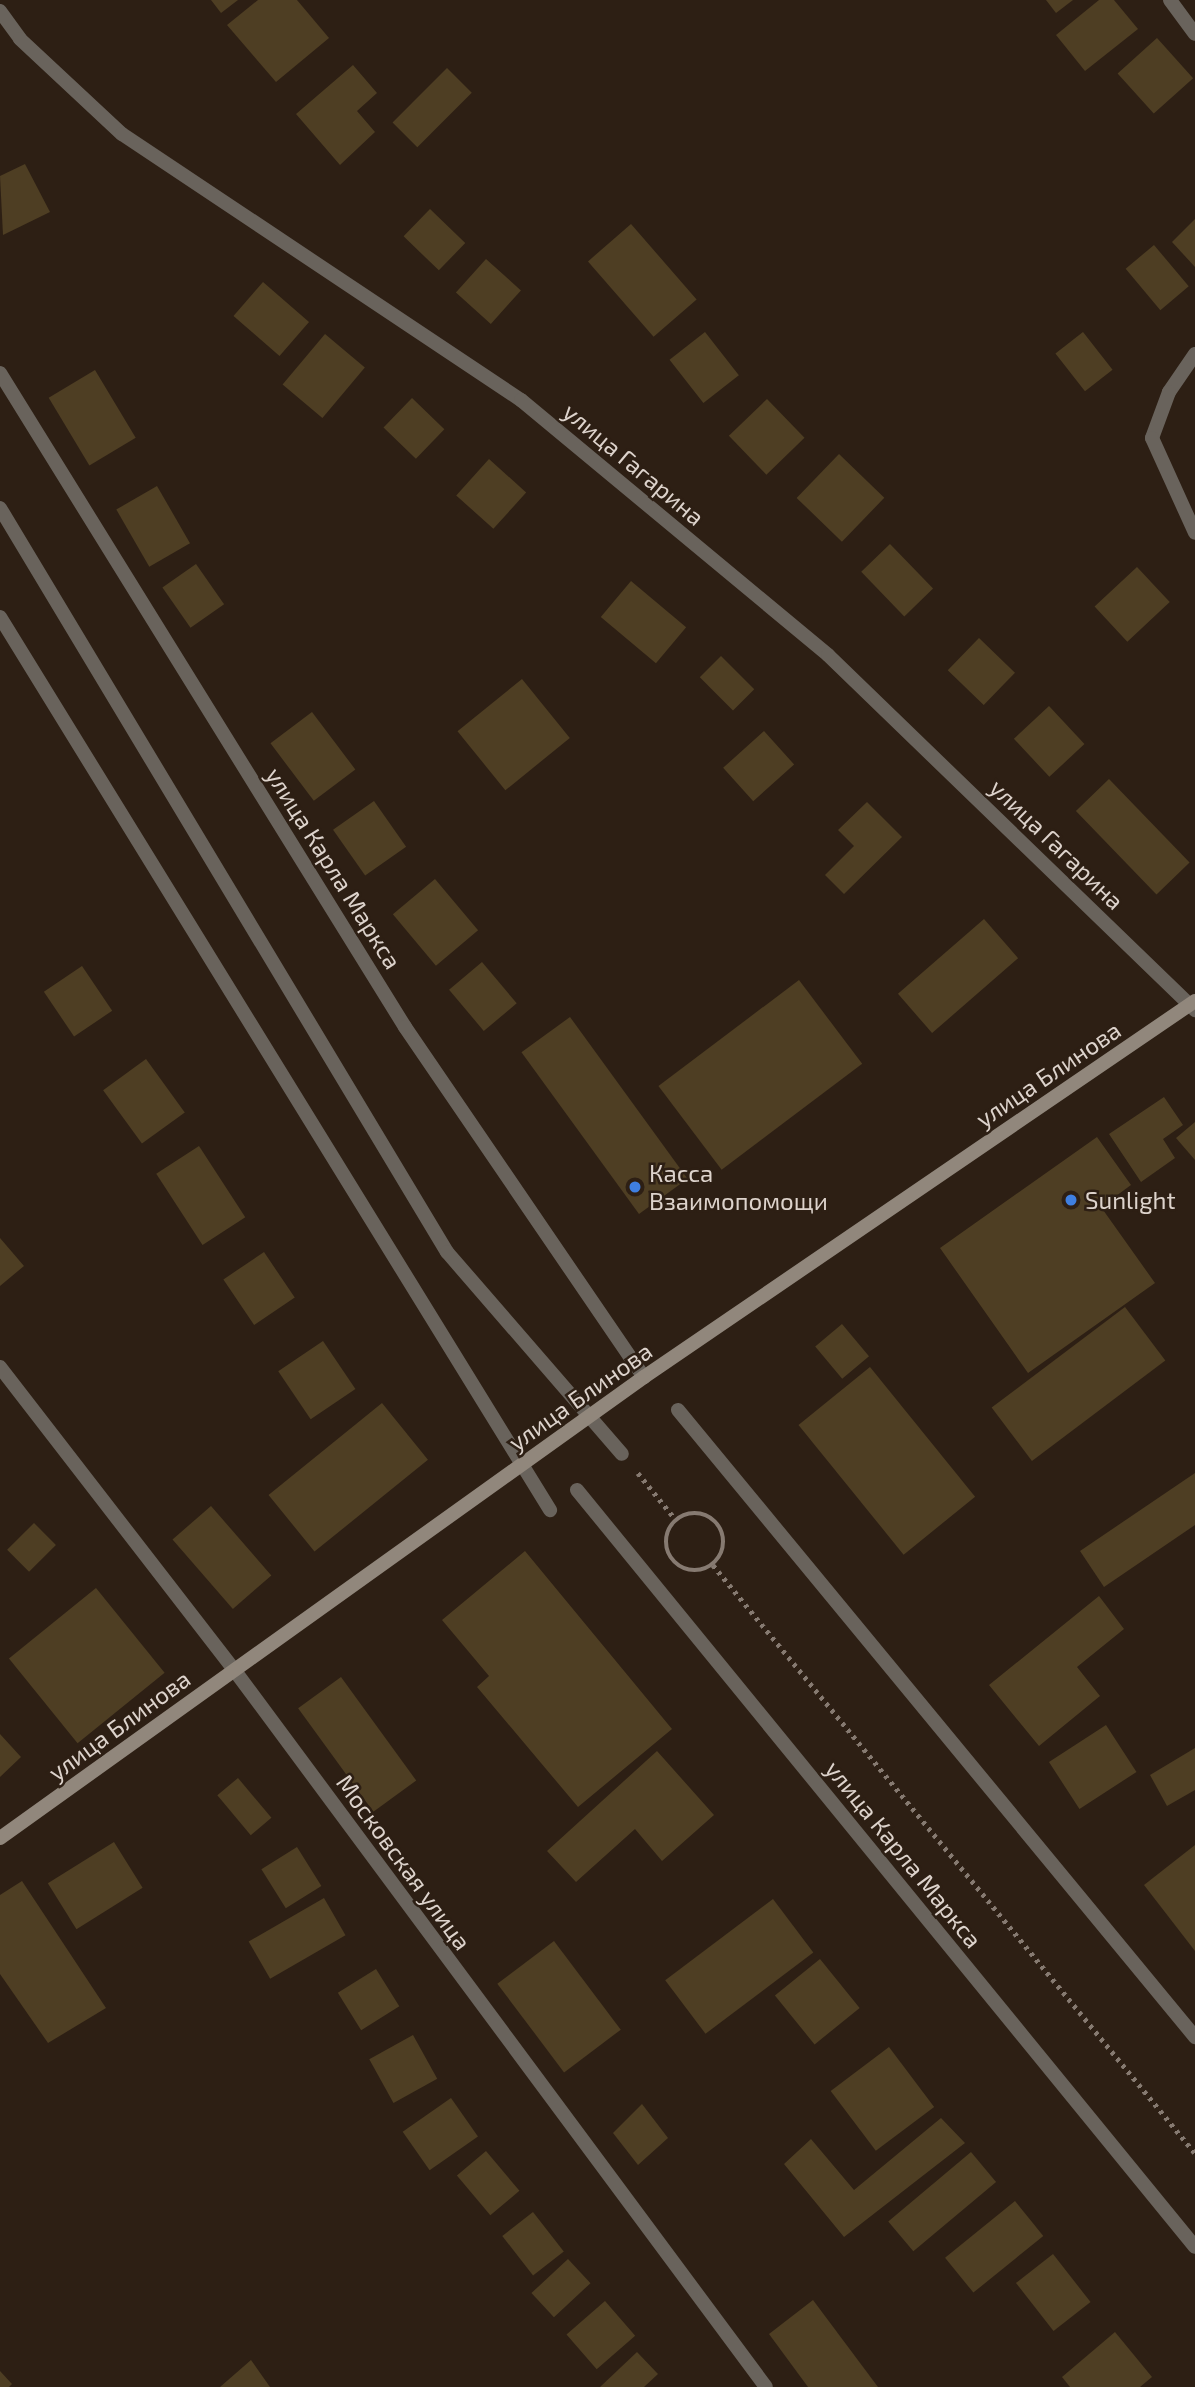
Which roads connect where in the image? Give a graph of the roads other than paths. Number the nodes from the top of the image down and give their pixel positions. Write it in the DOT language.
graph roads {
  1 [pos="1170,0"];
  2 [pos="0,11"];
  3 [pos="1195,34"];
  4 [pos="1195,354"];
  5 [pos="0,373"];
  6 [pos="0,508"];
  7 [pos="1195,533"];
  8 [pos="0,617"];
  9 [pos="1194,1005"];
  10 [pos="0,1367"];
  11 [pos="644,1377"];
  12 [pos="678,1410"];
  13 [pos="590,1415"];
  14 [pos="622,1454"];
  15 [pos="520,1466"];
  16 [pos="578,1490"];
  17 [pos="550,1510"];
  18 [pos="235,1671"];
  19 [pos="0,1838"];
  20 [pos="1195,2038"];
  21 [pos="1195,2247"];
  22 [pos="766,2387"];
  1 -- 3 [label="street"];
  2 -- 9 [label="street, улица Гагарина"];
  4 -- 7 [label="street"];
  5 -- 11 [label="street, улица Карла Маркса"];
  6 -- 13 [label="street"];
  8 -- 15 [label="street"];
  9 -- 11 [label="main road, улица Блинова"];
  10 -- 18 [label="street, Московская улица"];
  11 -- 13 [label="main road, улица Блинова"];
  12 -- 20 [label="street"];
  13 -- 14 [label="street"];
  13 -- 15 [label="main road, улица Блинова"];
  15 -- 17 [label="street"];
  15 -- 18 [label="main road, улица Блинова"];
  16 -- 21 [label="street, улица Карла Маркса"];
  18 -- 19 [label="main road, улица Блинова"];
  18 -- 22 [label="street, Московская улица"];
}
